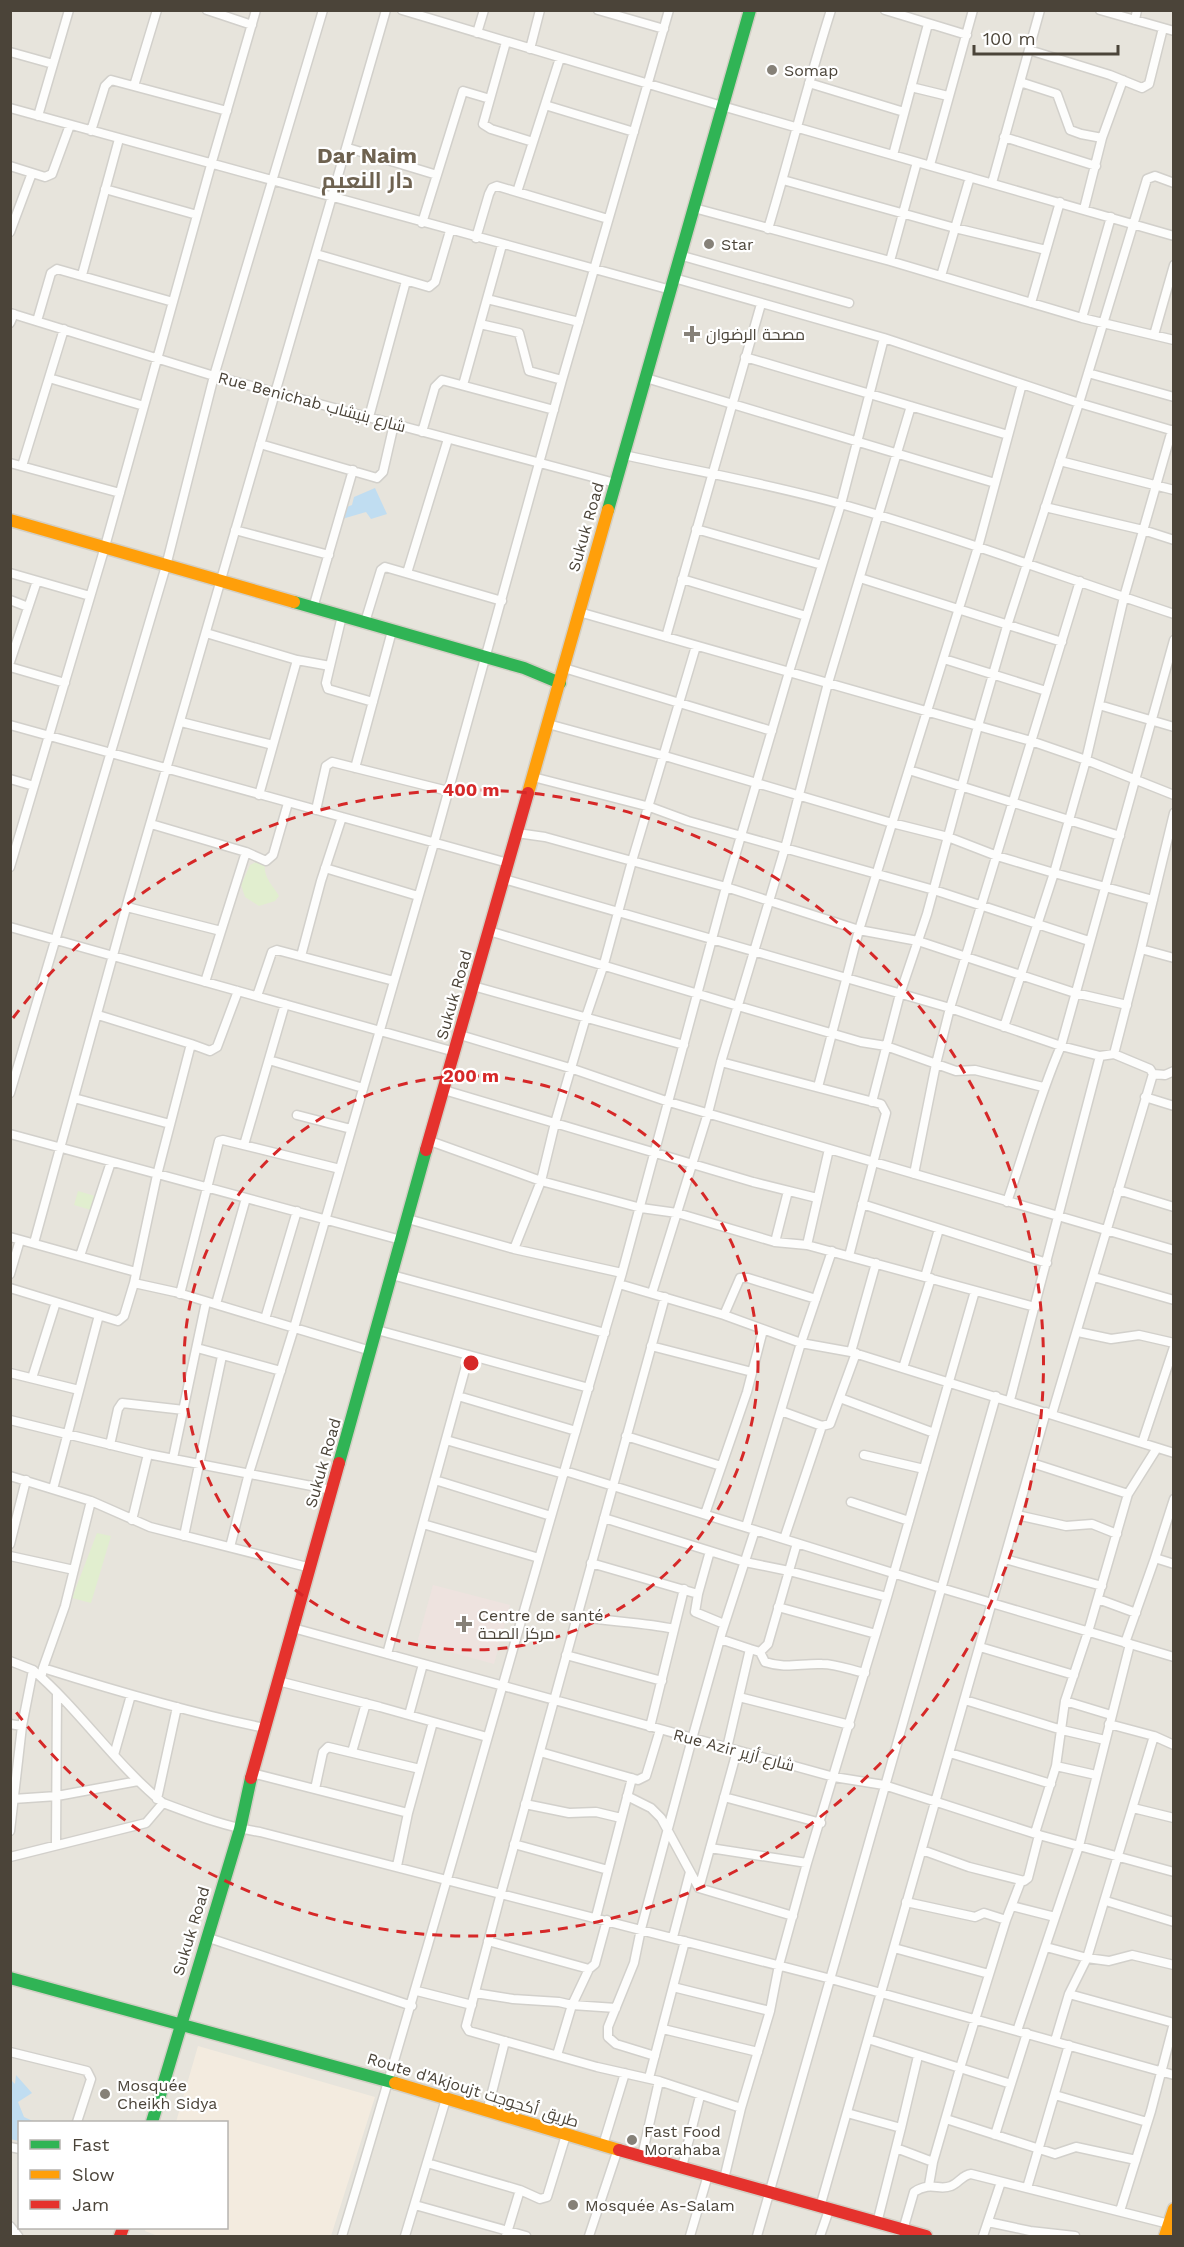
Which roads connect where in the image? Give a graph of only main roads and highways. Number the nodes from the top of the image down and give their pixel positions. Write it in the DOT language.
graph roads {
  1 [pos="750,10"];
  2 [pos="10,520"];
  3 [pos="560,683"];
  4 [pos="10,1978"];
  5 [pos="181,2024"];
  6 [pos="152,2121"];
  7 [pos="1173,2209"];
  8 [pos="1167,2230"];
  9 [pos="926,2236"];
  1 -- 3 [label="main road, Sukuk Road"];
  2 -- 3 [label="main road"];
  3 -- 5 [label="main road, Sukuk Road"];
  4 -- 5 [label="main road, Route d'Akjoujt طريق أكجوجت"];
  5 -- 6 [label="main road, Sukuk Road"];
  5 -- 9 [label="main road, Route d'Akjoujt طريق أكجوجت"];
  7 -- 8 [label="main road"];
}
